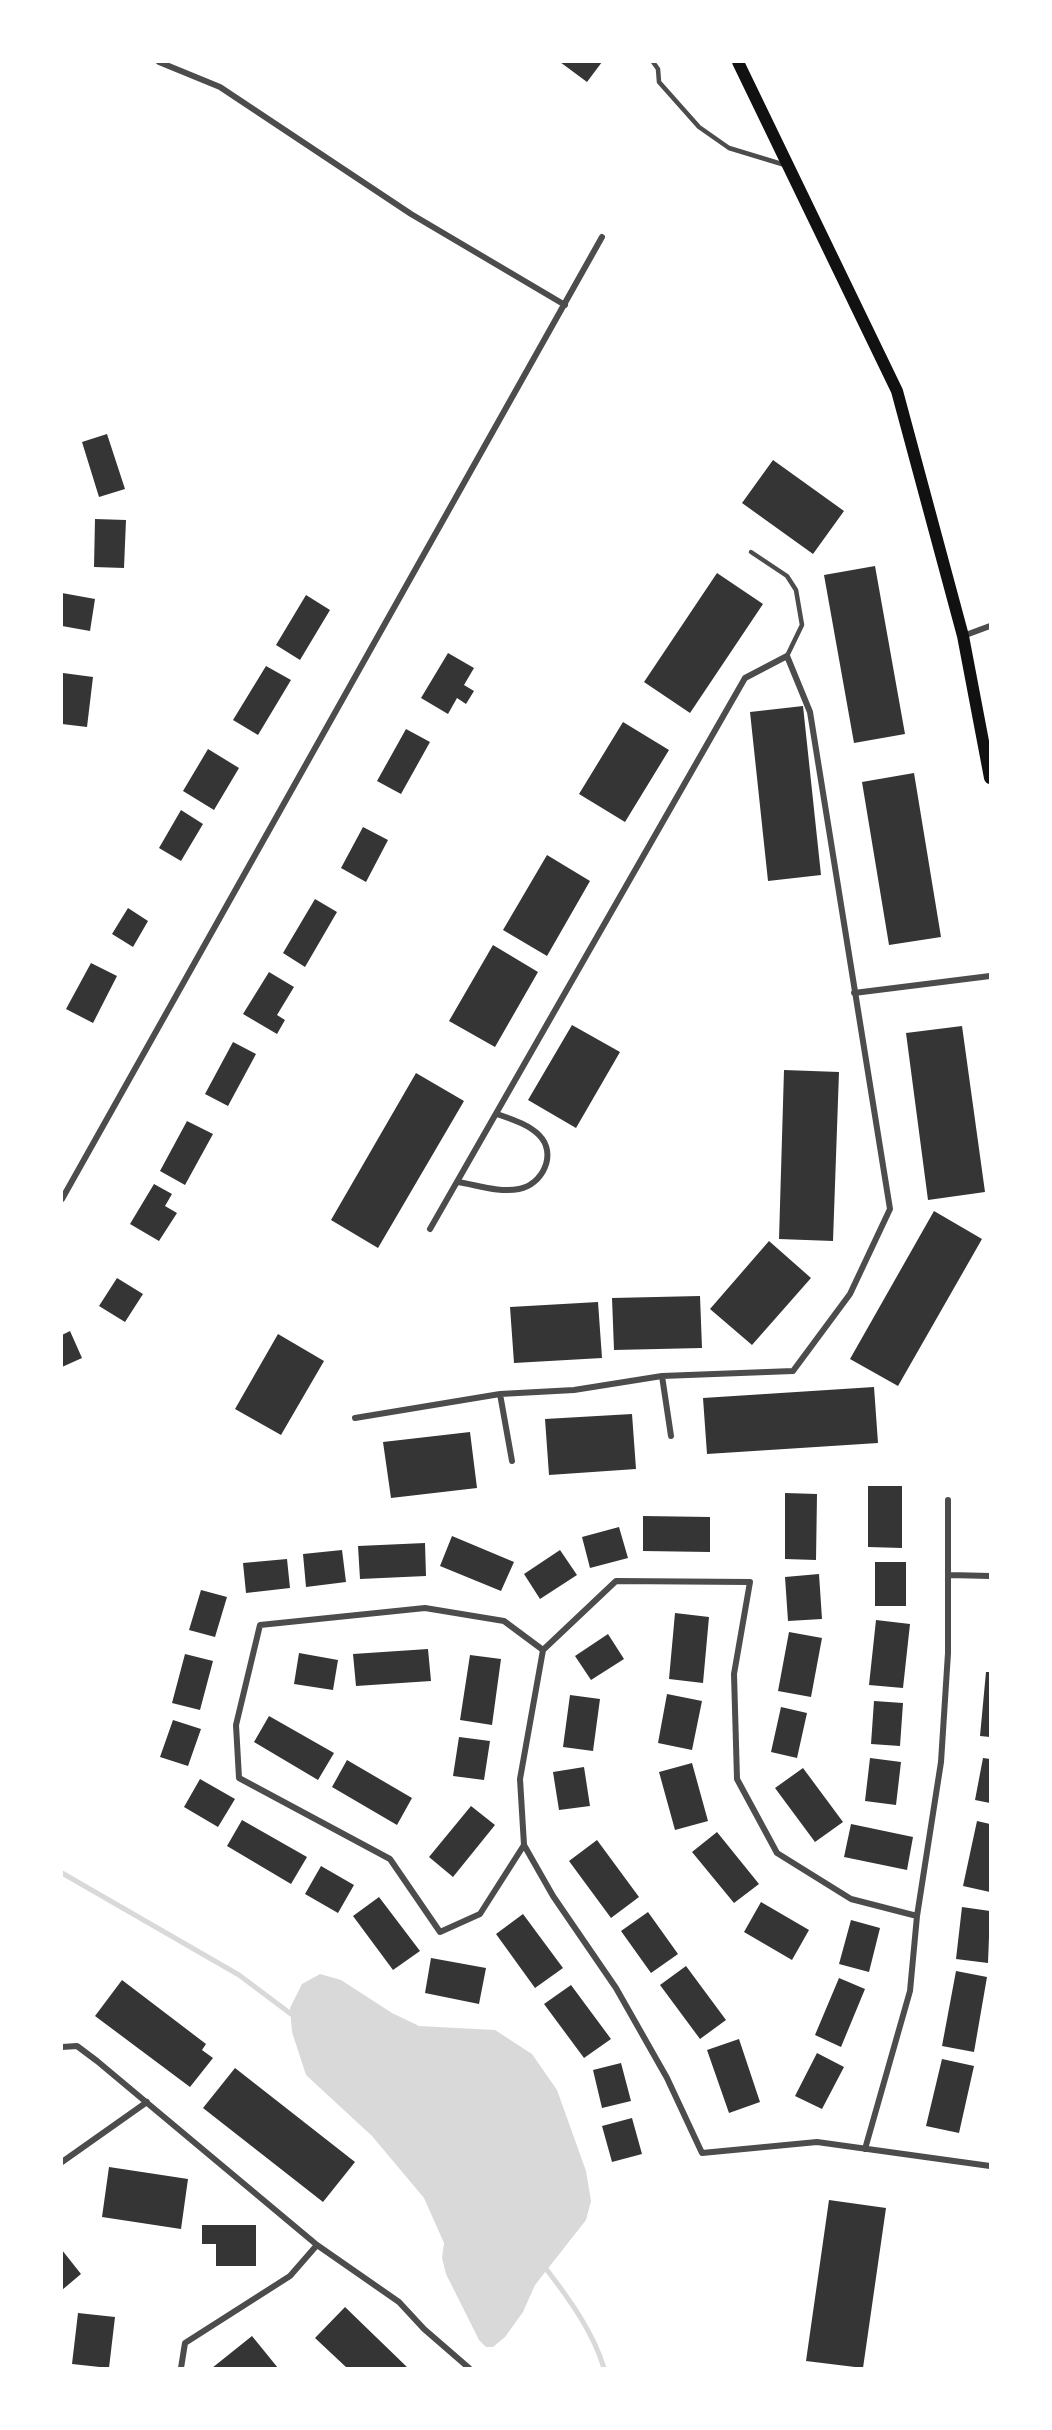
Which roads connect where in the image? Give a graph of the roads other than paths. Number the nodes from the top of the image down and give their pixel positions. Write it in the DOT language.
graph roads {
  1 [pos="159,62"];
  2 [pos="653,62"];
  3 [pos="738,62"];
  4 [pos="787,166"];
  5 [pos="602,237"];
  6 [pos="565,305"];
  7 [pos="751,552"];
  8 [pos="990,627"];
  9 [pos="963,636"];
  10 [pos="787,656"];
  11 [pos="990,778"];
  12 [pos="990,976"];
  13 [pos="854,993"];
  14 [pos="497,1114"];
  15 [pos="458,1182"];
  16 [pos="62,1199"];
  17 [pos="430,1229"];
  18 [pos="662,1376"];
  19 [pos="500,1394"];
  20 [pos="355,1418"];
  21 [pos="671,1436"];
  22 [pos="512,1461"];
  23 [pos="948,1500"];
  24 [pos="950,1575"];
  25 [pos="990,1576"];
  26 [pos="543,1650"];
  27 [pos="524,1845"];
  28 [pos="917,1916"];
  29 [pos="62,2047"];
  30 [pos="147,2102"];
  31 [pos="865,2149"];
  32 [pos="62,2162"];
  33 [pos="990,2166"];
  34 [pos="317,2245"];
  35 [pos="181,2368"];
  36 [pos="469,2368"];
  1 -- 6 [label="street"];
  2 -- 4 [label="lane"];
  3 -- 4 [label="main road"];
  4 -- 9 [label="main road"];
  5 -- 6 [label="street"];
  6 -- 16 [label="street"];
  7 -- 10 [label="lane"];
  8 -- 9 [label="street"];
  9 -- 11 [label="main road"];
  10 -- 13 [label="street"];
  10 -- 14 [label="street"];
  12 -- 13 [label="street"];
  13 -- 18 [label="street"];
  14 -- 15 [label="street"];
  14 -- 15 [label="street"];
  15 -- 17 [label="street"];
  18 -- 19 [label="street"];
  18 -- 21 [label="street"];
  19 -- 20 [label="street"];
  19 -- 22 [label="street"];
  23 -- 24 [label="street"];
  24 -- 25 [label="street"];
  24 -- 28 [label="street"];
  26 -- 27 [label="street"];
  26 -- 27 [label="street"];
  26 -- 28 [label="street"];
  27 -- 31 [label="street"];
  28 -- 31 [label="street"];
  29 -- 30 [label="street"];
  30 -- 32 [label="street"];
  30 -- 34 [label="street"];
  31 -- 33 [label="street"];
  34 -- 35 [label="street"];
  34 -- 36 [label="street"];
}
